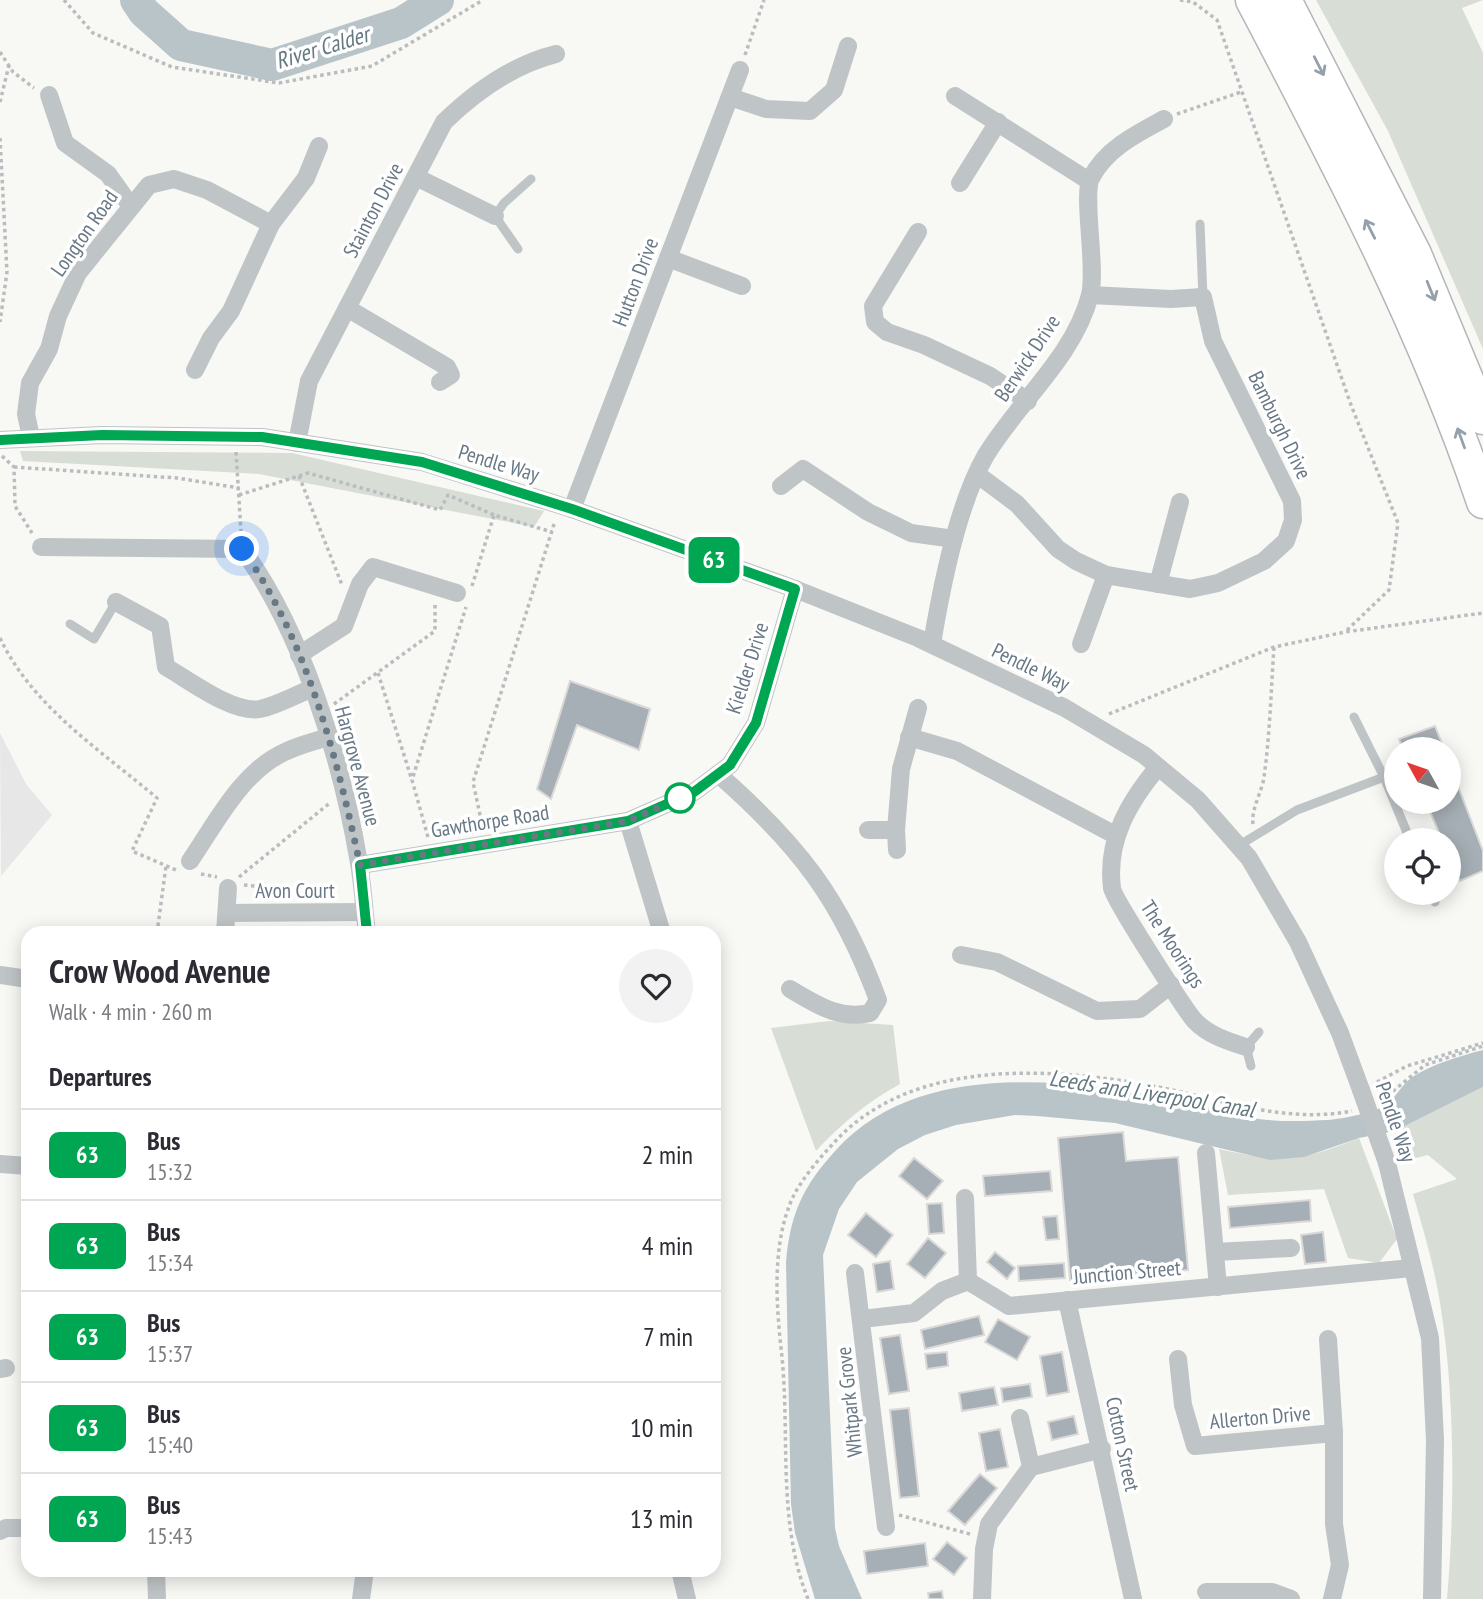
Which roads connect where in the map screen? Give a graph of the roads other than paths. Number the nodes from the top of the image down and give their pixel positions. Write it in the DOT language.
graph roads {
  1 [pos="1253,1"];
  2 [pos="1286,2"];
  3 [pos="848,46"];
  4 [pos="556,54"];
  5 [pos="740,70"];
  6 [pos="49,95"];
  7 [pos="955,96"];
  8 [pos="730,97"];
  9 [pos="1164,119"];
  10 [pos="998,122"];
  11 [pos="319,146"];
  12 [pos="416,177"];
  13 [pos="531,179"];
  14 [pos="1089,181"];
  15 [pos="960,183"];
  16 [pos="130,205"];
  17 [pos="495,216"];
  18 [pos="271,224"];
  19 [pos="1200,224"];
  20 [pos="918,232"];
  21 [pos="518,249"];
  22 [pos="668,258"];
  23 [pos="742,286"];
  24 [pos="1090,295"];
  25 [pos="1203,297"];
  26 [pos="347,308"];
  27 [pos="195,370"];
  28 [pos="440,382"];
  29 [pos="1028,401"];
  30 [pos="1483,418"];
  31 [pos="31,437"];
  32 [pos="0,440"];
  33 [pos="297,443"];
  34 [pos="978,475"];
  35 [pos="781,486"];
  36 [pos="1180,502"];
  37 [pos="1483,502"];
  38 [pos="566,508"];
  39 [pos="954,539"];
  40 [pos="41,547"];
  41 [pos="1106,575"];
  42 [pos="1158,583"];
  43 [pos="795,589"];
  44 [pos="457,593"];
  45 [pos="116,602"];
  46 [pos="69,624"];
  47 [pos="932,644"];
  48 [pos="1081,644"];
  49 [pos="299,655"];
  50 [pos="311,689"];
  51 [pos="918,708"];
  52 [pos="1354,717"];
  53 [pos="329,737"];
  54 [pos="909,737"];
  55 [pos="1158,767"];
  56 [pos="718,774"];
  57 [pos="1384,777"];
  58 [pos="628,821"];
  59 [pos="868,830"];
  60 [pos="896,830"];
  61 [pos="1115,835"];
  62 [pos="1238,846"];
  63 [pos="897,850"];
  64 [pos="190,861"];
  65 [pos="360,865"];
  66 [pos="228,888"];
  67 [pos="364,912"];
  68 [pos="227,913"];
  69 [pos="226,926"];
  70 [pos="366,926"];
  71 [pos="660,926"];
  72 [pos="961,955"];
  73 [pos="0,975"];
  74 [pos="21,978"];
  75 [pos="1171,985"];
  76 [pos="790,989"];
  77 [pos="1259,1032"];
  78 [pos="1246,1046"];
  79 [pos="1251,1066"];
  80 [pos="1206,1153"];
  81 [pos="0,1164"];
  82 [pos="21,1166"];
  83 [pos="965,1198"];
  84 [pos="1291,1248"];
  85 [pos="1215,1252"];
  86 [pos="1412,1268"];
  87 [pos="855,1273"];
  88 [pos="968,1281"];
  89 [pos="1218,1287"];
  90 [pos="1067,1300"];
  91 [pos="862,1319"];
  92 [pos="1328,1339"];
  93 [pos="1178,1359"];
  94 [pos="1020,1418"];
  95 [pos="1334,1433"];
  96 [pos="1102,1449"];
  97 [pos="1031,1468"];
  98 [pos="885,1519"];
  99 [pos="21,1528"];
  100 [pos="0,1531"];
  101 [pos="156,1577"];
  102 [pos="364,1577"];
  103 [pos="682,1577"];
  104 [pos="1206,1592"];
  105 [pos="157,1599"];
  106 [pos="361,1599"];
  107 [pos="687,1599"];
  108 [pos="982,1599"];
  109 [pos="1133,1599"];
  110 [pos="1291,1599"];
  111 [pos="1332,1599"];
  112 [pos="1433,1599"];
  37 -- 1 [label="highway, one-way"];
  2 -- 30 [label="highway, one-way"];
  3 -- 8 [label="street"];
  4 -- 12 [label="street, Stainton Drive"];
  5 -- 8 [label="street, Hutton Drive"];
  6 -- 16 [label="street"];
  7 -- 10 [label="street"];
  8 -- 22 [label="street, Hutton Drive"];
  9 -- 14 [label="street"];
  10 -- 14 [label="street"];
  10 -- 15 [label="street"];
  11 -- 18 [label="street"];
  12 -- 17 [label="street"];
  12 -- 26 [label="street, Stainton Drive"];
  13 -- 17 [label="lane"];
  14 -- 24 [label="street, Berwick Drive"];
  16 -- 18 [label="street, Longton Road"];
  16 -- 31 [label="street, Longton Road"];
  17 -- 21 [label="lane"];
  18 -- 27 [label="street"];
  19 -- 25 [label="lane"];
  20 -- 29 [label="street"];
  22 -- 23 [label="street"];
  22 -- 38 [label="street, Hutton Drive"];
  24 -- 25 [label="street"];
  24 -- 29 [label="street, Berwick Drive"];
  25 -- 42 [label="street, Bamburgh Drive"];
  26 -- 28 [label="street"];
  26 -- 33 [label="street, Stainton Drive"];
  29 -- 34 [label="street, Berwick Drive"];
  31 -- 32 [label="street, Pendle Way"];
  31 -- 33 [label="street, Pendle Way"];
  33 -- 38 [label="street, Pendle Way"];
  34 -- 39 [label="street, Berwick Drive"];
  34 -- 41 [label="street, Bamburgh Drive"];
  35 -- 39 [label="street"];
  36 -- 42 [label="street"];
  38 -- 43 [label="street, Pendle Way"];
  39 -- 47 [label="street, Berwick Drive"];
  40 -- 49 [label="street, Hargrove Avenue"];
  41 -- 42 [label="street, Bamburgh Drive"];
  41 -- 48 [label="street"];
  43 -- 47 [label="street, Pendle Way"];
  43 -- 56 [label="street, Kielder Drive"];
  44 -- 49 [label="street"];
  45 -- 46 [label="lane"];
  45 -- 50 [label="street"];
  47 -- 55 [label="street, Pendle Way"];
  49 -- 50 [label="street, Hargrove Avenue"];
  50 -- 53 [label="street, Hargrove Avenue"];
  51 -- 54 [label="street"];
  52 -- 57 [label="lane"];
  53 -- 64 [label="street"];
  53 -- 65 [label="street, Hargrove Avenue"];
  54 -- 60 [label="street"];
  54 -- 61 [label="street"];
  55 -- 61 [label="street, The Moorings"];
  55 -- 62 [label="street, Pendle Way"];
  56 -- 58 [label="street, Kielder Drive"];
  56 -- 76 [label="street"];
  57 -- 62 [label="lane"];
  58 -- 65 [label="street, Gawthorpe Road"];
  58 -- 71 [label="street"];
  59 -- 60 [label="street"];
  60 -- 63 [label="street"];
  61 -- 75 [label="street, The Moorings"];
  62 -- 86 [label="street, Pendle Way, bridge"];
  65 -- 67 [label="street, Hargrove Avenue"];
  66 -- 68 [label="street, Avon Court"];
  67 -- 68 [label="street, Avon Court"];
  67 -- 70 [label="street, Hargrove Avenue"];
  68 -- 69 [label="street, Avon Court"];
  72 -- 75 [label="street"];
  73 -- 74 [label="street"];
  75 -- 78 [label="street, The Moorings"];
  77 -- 78 [label="lane"];
  78 -- 79 [label="lane"];
  80 -- 85 [label="street"];
  81 -- 82 [label="street"];
  83 -- 88 [label="street"];
  84 -- 85 [label="street"];
  85 -- 89 [label="street"];
  86 -- 89 [label="street, Junction Street"];
  86 -- 112 [label="street, Pendle Way"];
  87 -- 91 [label="street, Whitpark Grove"];
  88 -- 90 [label="street, Junction Street"];
  88 -- 91 [label="street"];
  89 -- 90 [label="street, Junction Street"];
  90 -- 96 [label="street, Cotton Street"];
  91 -- 98 [label="street, Whitpark Grove"];
  92 -- 95 [label="street, Allerton Drive"];
  93 -- 95 [label="street, Allerton Drive"];
  94 -- 97 [label="street"];
  95 -- 111 [label="street, Allerton Drive"];
  96 -- 97 [label="street"];
  96 -- 109 [label="street, Cotton Street"];
  97 -- 108 [label="street"];
  99 -- 100 [label="street"];
  101 -- 105 [label="street"];
  102 -- 106 [label="street"];
  103 -- 107 [label="street"];
  104 -- 110 [label="street"];
}
